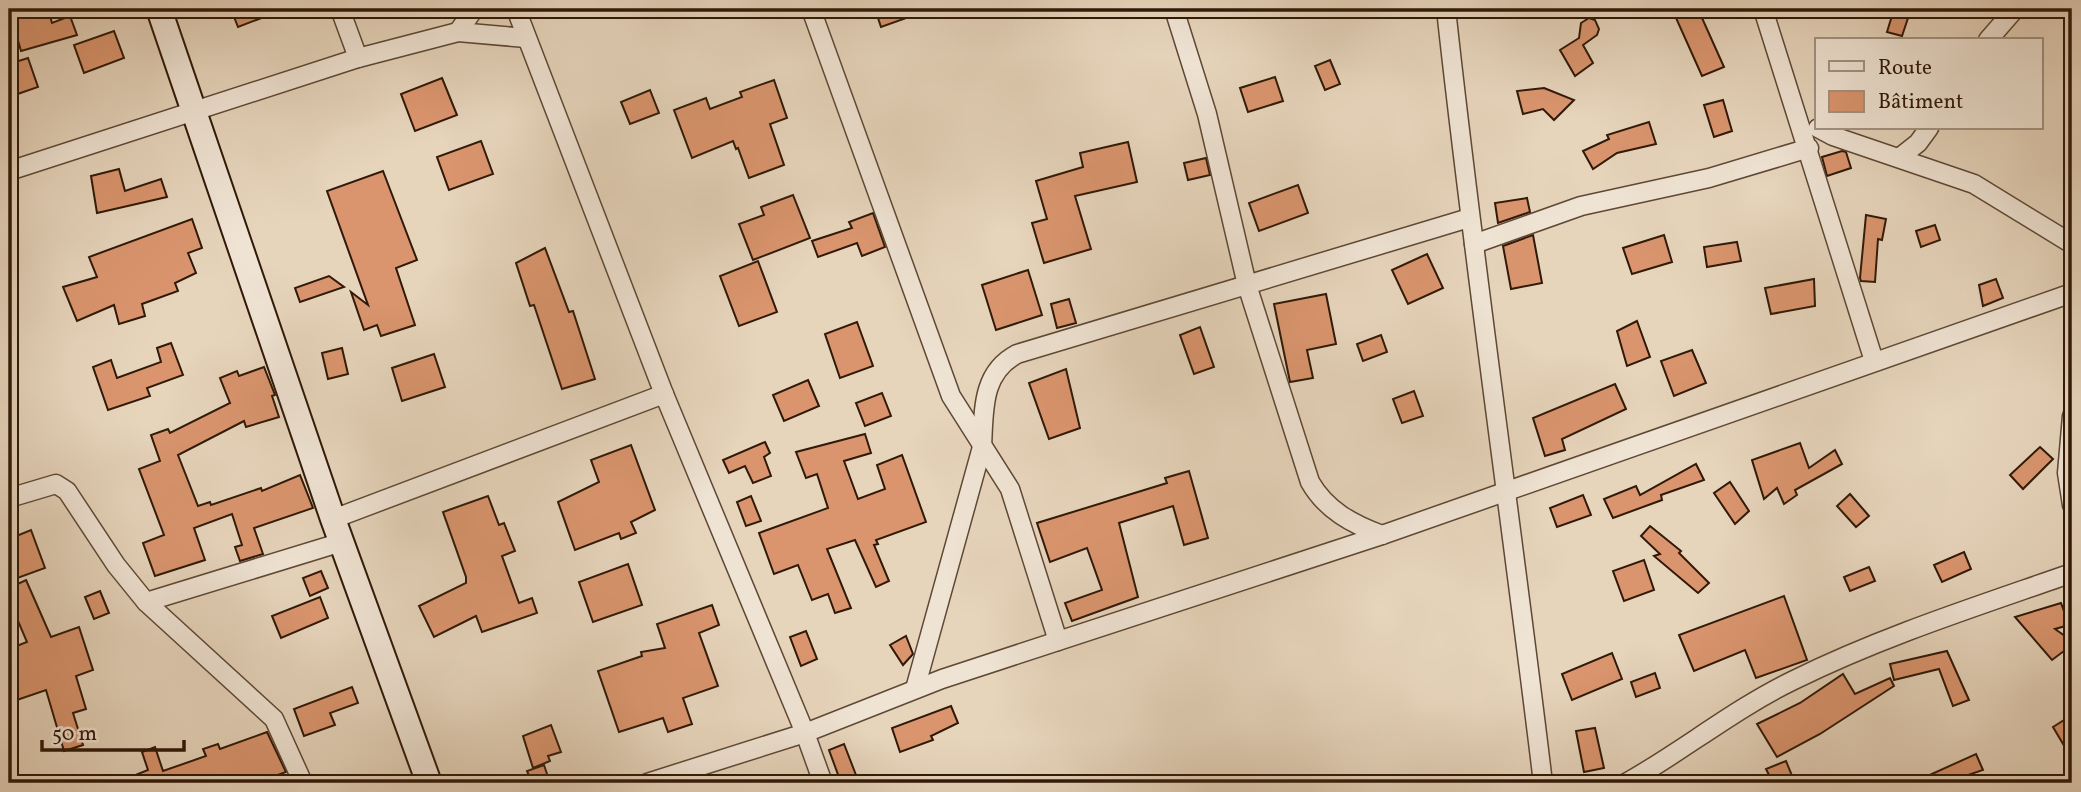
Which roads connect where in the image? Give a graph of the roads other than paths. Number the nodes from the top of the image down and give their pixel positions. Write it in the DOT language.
graph roads {
  1 [pos="159,9"];
  2 [pos="340,9"];
  3 [pos="474,9"];
  4 [pos="516,9"];
  5 [pos="811,9"];
  6 [pos="1174,9"];
  7 [pos="1446,9"];
  8 [pos="1763,9"];
  9 [pos="2015,9"];
  10 [pos="458,32"];
  11 [pos="526,38"];
  12 [pos="1990,38"];
  13 [pos="358,58"];
  14 [pos="1796,105"];
  15 [pos="194,111"];
  16 [pos="1815,124"];
  17 [pos="1826,130"];
  18 [pos="1928,130"];
  19 [pos="1809,148"];
  20 [pos="1899,158"];
  21 [pos="9,171"];
  22 [pos="1469,218"];
  23 [pos="1474,244"];
  24 [pos="2072,244"];
  25 [pos="1247,285"];
  26 [pos="2072,293"];
  27 [pos="1874,361"];
  28 [pos="664,394"];
  29 [pos="2072,416"];
  30 [pos="982,447"];
  31 [pos="1508,488"];
  32 [pos="9,498"];
  33 [pos="2072,505"];
  34 [pos="337,530"];
  35 [pos="1382,535"];
  36 [pos="2072,573"];
  37 [pos="146,602"];
  38 [pos="1058,641"];
  39 [pos="915,689"];
  40 [pos="805,733"];
  41 [pos="303,783"];
  42 [pos="429,783"];
  43 [pos="647,783"];
  44 [pos="823,783"];
  45 [pos="1543,783"];
  46 [pos="1626,783"];
  1 -- 15 [label="main road"];
  2 -- 13 [label="street"];
  3 -- 10 [label="street"];
  4 -- 11 [label="street"];
  5 -- 30 [label="street"];
  6 -- 25 [label="street"];
  7 -- 22 [label="street"];
  8 -- 14 [label="street"];
  9 -- 12 [label="street"];
  10 -- 11 [label="street"];
  10 -- 13 [label="street"];
  11 -- 28 [label="street"];
  13 -- 15 [label="street"];
  14 -- 16 [label="street"];
  14 -- 19 [label="street"];
  15 -- 21 [label="street"];
  15 -- 34 [label="main road"];
  17 -- 20 [label="street"];
  18 -- 20 [label="street"];
  19 -- 23 [label="street"];
  19 -- 27 [label="street"];
  20 -- 24 [label="street"];
  22 -- 23 [label="street"];
  22 -- 25 [label="street"];
  23 -- 31 [label="street"];
  25 -- 30 [label="street"];
  25 -- 35 [label="street"];
  26 -- 27 [label="street"];
  27 -- 31 [label="street"];
  28 -- 34 [label="street"];
  28 -- 40 [label="street"];
  29 -- 33 [label="street"];
  30 -- 38 [label="street"];
  30 -- 39 [label="street"];
  31 -- 35 [label="street"];
  31 -- 45 [label="street"];
  32 -- 37 [label="street"];
  34 -- 37 [label="street"];
  34 -- 42 [label="main road"];
  35 -- 38 [label="street"];
  36 -- 46 [label="street"];
  37 -- 41 [label="street"];
  38 -- 39 [label="street"];
  39 -- 40 [label="street"];
  40 -- 43 [label="street"];
  40 -- 44 [label="street"];
}
